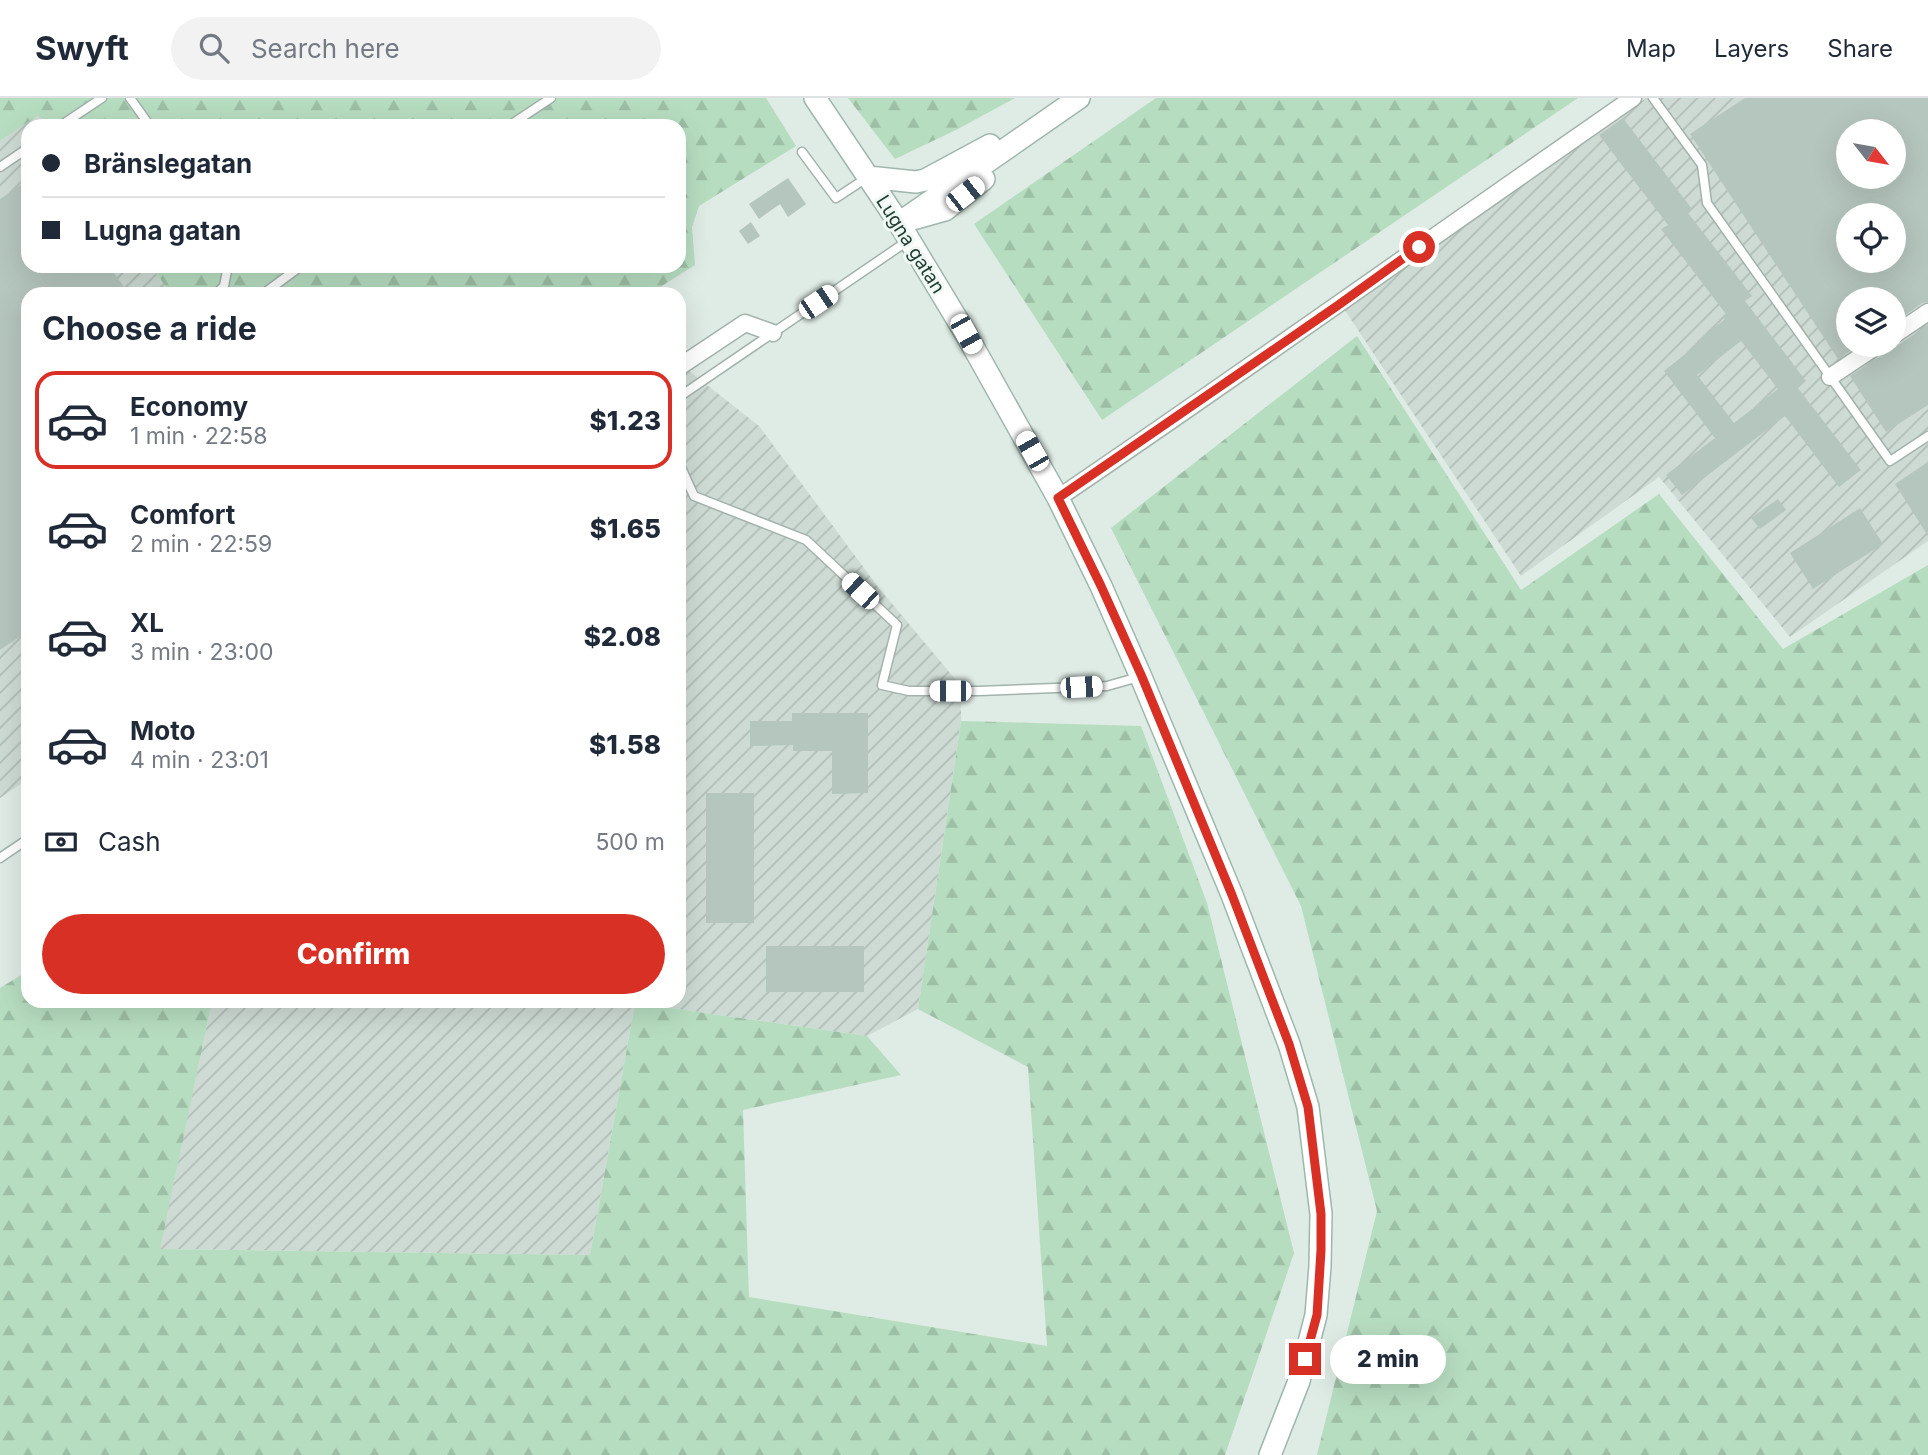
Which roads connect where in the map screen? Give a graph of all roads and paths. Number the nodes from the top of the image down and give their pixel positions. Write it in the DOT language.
graph roads {
  1 [pos="102,98"];
  2 [pos="130,98"];
  3 [pos="551,98"];
  4 [pos="815,98"];
  5 [pos="1079,98"];
  6 [pos="1633,98"];
  7 [pos="1653,98"];
  8 [pos="70,119"];
  9 [pos="145,119"];
  10 [pos="520,119"];
  11 [pos="1042,122"];
  12 [pos="802,152"];
  13 [pos="21,153"];
  14 [pos="0,167"];
  15 [pos="868,177"];
  16 [pos="836,198"];
  17 [pos="828,204"];
  18 [pos="904,231"];
  19 [pos="292,273"];
  20 [pos="272,287"];
  21 [pos="1928,312"];
  22 [pos="1906,327"];
  23 [pos="773,333"];
  24 [pos="1860,357"];
  25 [pos="686,362"];
  26 [pos="1830,377"];
  27 [pos="686,392"];
  28 [pos="1928,436"];
  29 [pos="686,478"];
  30 [pos="1058,498"];
  31 [pos="1142,677"];
  32 [pos="21,844"];
  33 [pos="0,858"];
  34 [pos="1270,1455"];
  1 -- 8 [label="lane"];
  2 -- 9 [label="lane"];
  3 -- 10 [label="lane"];
  4 -- 15 [label="main road, Lugna gatan"];
  5 -- 11 [label="main road"];
  6 -- 30 [label="street"];
  7 -- 26 [label="lane"];
  11 -- 15 [label="main road"];
  11 -- 18 [label="main road"];
  12 -- 16 [label="lane"];
  13 -- 14 [label="lane"];
  15 -- 16 [label="lane"];
  15 -- 18 [label="main road, Lugna gatan"];
  16 -- 17 [label="lane"];
  18 -- 23 [label="lane"];
  18 -- 30 [label="main road, Lugna gatan"];
  19 -- 20 [label="lane"];
  21 -- 22 [label="street"];
  23 -- 25 [label="street"];
  23 -- 27 [label="lane"];
  24 -- 26 [label="street"];
  26 -- 28 [label="lane"];
  29 -- 31 [label="lane"];
  30 -- 31 [label="main road, Lugna gatan"];
  31 -- 34 [label="main road, Lugna gatan"];
  32 -- 33 [label="lane"];
}
